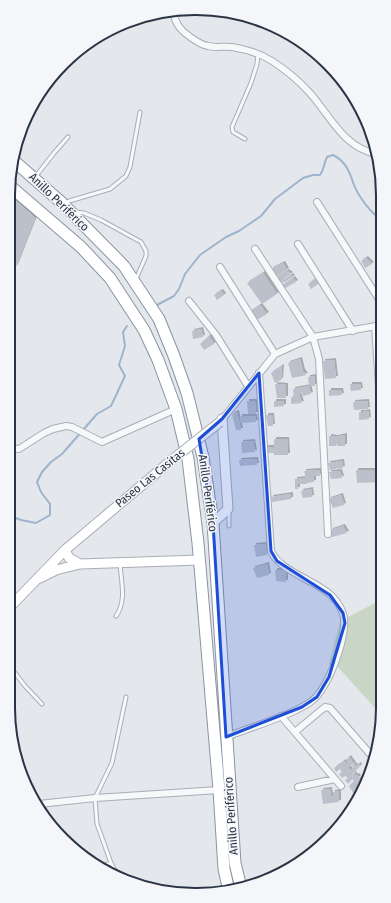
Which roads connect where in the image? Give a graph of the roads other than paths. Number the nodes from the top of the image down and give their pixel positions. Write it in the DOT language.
graph roads {
  1 [pos="174,17"];
  2 [pos="258,54"];
  3 [pos="140,112"];
  4 [pos="68,137"];
  5 [pos="245,138"];
  6 [pos="371,153"];
  7 [pos="18,164"];
  8 [pos="34,178"];
  9 [pos="15,190"];
  10 [pos="317,202"];
  11 [pos="66,207"];
  12 [pos="298,244"];
  13 [pos="255,249"];
  14 [pos="220,267"];
  15 [pos="135,282"];
  16 [pos="376,295"];
  17 [pos="189,301"];
  18 [pos="376,325"];
  19 [pos="353,331"];
  20 [pos="313,337"];
  21 [pos="275,354"];
  22 [pos="258,373"];
  23 [pos="248,386"];
  24 [pos="176,409"];
  25 [pos="221,421"];
  26 [pos="15,449"];
  27 [pos="228,509"];
  28 [pos="213,523"];
  29 [pos="229,526"];
  30 [pos="328,534"];
  31 [pos="65,550"];
  32 [pos="200,560"];
  33 [pos="80,564"];
  34 [pos="120,564"];
  35 [pos="32,583"];
  36 [pos="15,601"];
  37 [pos="116,616"];
  38 [pos="15,673"];
  39 [pos="126,697"];
  40 [pos="42,704"];
  41 [pos="282,716"];
  42 [pos="296,731"];
  43 [pos="226,737"];
  44 [pos="370,754"];
  45 [pos="335,778"];
  46 [pos="341,786"];
  47 [pos="298,787"];
  48 [pos="219,790"];
  49 [pos="95,798"];
  50 [pos="42,804"];
  51 [pos="111,863"];
  52 [pos="106,865"];
  53 [pos="114,868"];
  54 [pos="240,883"];
  55 [pos="228,885"];
  1 -- 2 [label="street"];
  2 -- 5 [label="lane"];
  2 -- 6 [label="street"];
  3 -- 11 [label="lane"];
  4 -- 8 [label="lane"];
  7 -- 8 [label="highway, Anillo Periférico"];
  8 -- 11 [label="highway, Anillo Periférico"];
  9 -- 24 [label="highway, Anillo Periférico"];
  10 -- 16 [label="street"];
  11 -- 15 [label="highway, Anillo Periférico"];
  11 -- 15 [label="lane"];
  12 -- 19 [label="street"];
  13 -- 20 [label="street"];
  14 -- 21 [label="street"];
  15 -- 28 [label="highway, Anillo Periférico"];
  17 -- 23 [label="street"];
  18 -- 19 [label="street, Paseo Las Casitas"];
  19 -- 20 [label="street, Paseo Las Casitas"];
  20 -- 21 [label="street, Paseo Las Casitas"];
  20 -- 30 [label="street"];
  21 -- 22 [label="street, Paseo Las Casitas"];
  22 -- 23 [label="street, Paseo Las Casitas"];
  22 -- 41 [label="street"];
  23 -- 25 [label="street, Paseo Las Casitas"];
  24 -- 26 [label="street"];
  24 -- 32 [label="highway, Anillo Periférico"];
  25 -- 27 [label="street"];
  25 -- 31 [label="street, Paseo Las Casitas, bridge"];
  27 -- 28 [label="street"];
  27 -- 29 [label="lane"];
  28 -- 43 [label="highway, Anillo Periférico"];
  31 -- 33 [label="street"];
  31 -- 35 [label="street, Paseo Las Casitas"];
  32 -- 34 [label="street"];
  32 -- 48 [label="highway, Anillo Periférico"];
  33 -- 34 [label="street"];
  33 -- 35 [label="street"];
  34 -- 37 [label="lane"];
  35 -- 36 [label="street, Paseo Las Casitas"];
  38 -- 40 [label="lane"];
  39 -- 49 [label="lane"];
  41 -- 42 [label="street"];
  41 -- 43 [label="street"];
  42 -- 44 [label="street"];
  42 -- 45 [label="street"];
  43 -- 54 [label="highway, Anillo Periférico"];
  45 -- 46 [label="street"];
  45 -- 47 [label="street"];
  48 -- 49 [label="street"];
  48 -- 55 [label="highway, Anillo Periférico"];
  49 -- 50 [label="street"];
  49 -- 51 [label="lane"];
  51 -- 52 [label="lane"];
  51 -- 53 [label="lane"];
}
